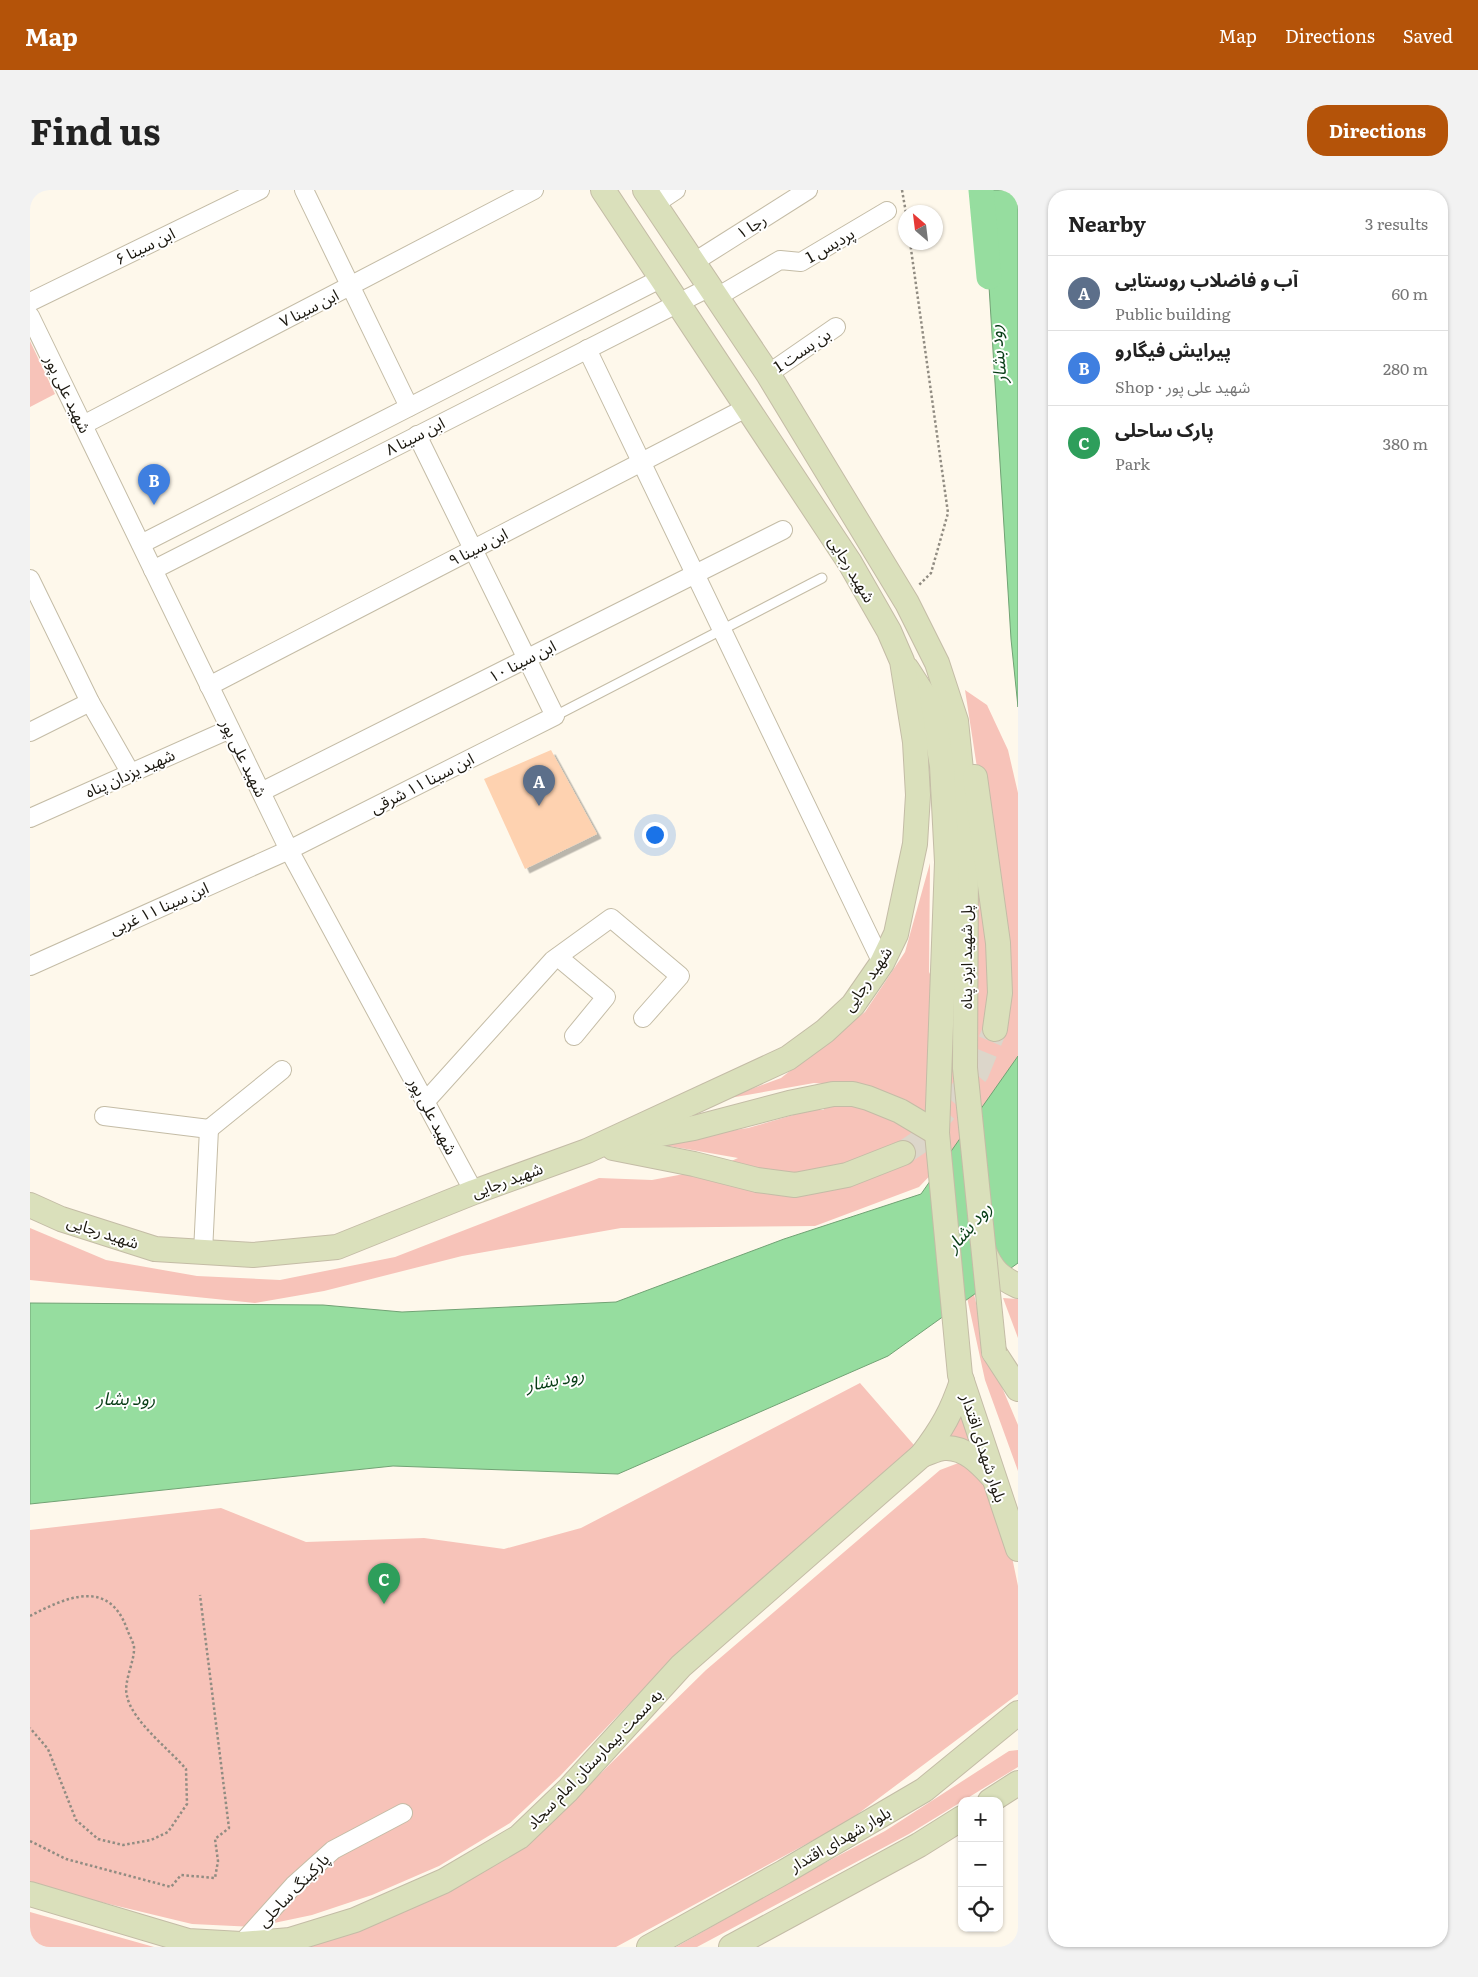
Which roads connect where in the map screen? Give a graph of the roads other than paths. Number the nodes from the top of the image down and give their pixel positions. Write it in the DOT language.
graph roads {
  1 [pos="260,190"];
  2 [pos="304,190"];
  3 [pos="534,190"];
  4 [pos="603,190"];
  5 [pos="676,190"];
  6 [pos="808,190"];
  7 [pos="650,197"];
  8 [pos="888,211"];
  9 [pos="694,262"];
  10 [pos="662,278"];
  11 [pos="351,286"];
  12 [pos="714,292"];
  13 [pos="30,302"];
  14 [pos="677,304"];
  15 [pos="30,316"];
  16 [pos="836,327"];
  17 [pos="587,348"];
  18 [pos="768,374"];
  19 [pos="409,407"];
  20 [pos="746,408"];
  21 [pos="82,425"];
  22 [pos="417,435"];
  23 [pos="641,462"];
  24 [pos="783,530"];
  25 [pos="141,544"];
  26 [pos="473,549"];
  27 [pos="153,570"];
  28 [pos="695,574"];
  29 [pos="891,576"];
  30 [pos="822,578"];
  31 [pos="31,583"];
  32 [pos="866,592"];
  33 [pos="722,630"];
  34 [pos="527,658"];
  35 [pos="902,661"];
  36 [pos="209,686"];
  37 [pos="90,702"];
  38 [pos="555,716"];
  39 [pos="956,721"];
  40 [pos="230,729"];
  41 [pos="30,732"];
  42 [pos="130,772"];
  43 [pos="260,792"];
  44 [pos="30,818"];
  45 [pos="289,850"];
  46 [pos="558,957"];
  47 [pos="882,963"];
  48 [pos="30,966"];
  49 [pos="643,1018"];
  50 [pos="995,1029"];
  51 [pos="574,1036"];
  52 [pos="282,1070"];
  53 [pos="425,1102"];
  54 [pos="104,1116"];
  55 [pos="209,1129"];
  56 [pos="937,1138"];
  57 [pos="599,1145"];
  58 [pos="903,1153"];
  59 [pos="474,1192"];
  60 [pos="30,1205"];
  61 [pos="984,1251"];
  62 [pos="204,1252"];
  63 [pos="1018,1286"];
  64 [pos="961,1378"];
  65 [pos="1018,1389"];
  66 [pos="922,1455"];
  67 [pos="993,1477"];
  68 [pos="1018,1549"];
  69 [pos="1018,1713"];
  70 [pos="1018,1783"];
  71 [pos="996,1797"];
  72 [pos="403,1813"];
  73 [pos="958,1821"];
  74 [pos="30,1894"];
  75 [pos="241,1944"];
  76 [pos="649,1947"];
  77 [pos="731,1947"];
  1 -- 13 [label="street, ابن سینا ۶"];
  2 -- 11 [label="street"];
  3 -- 11 [label="street, ابن سینا ۷"];
  4 -- 10 [label="street, شهید رجایی"];
  5 -- 7 [label="street"];
  6 -- 9 [label="street, رجا ۱"];
  7 -- 9 [label="street, شهید رجایی"];
  8 -- 12 [label="street, پردیس 1"];
  9 -- 12 [label="street, شهید رجایی"];
  10 -- 14 [label="street, شهید رجایی"];
  10 -- 19 [label="street, ابن سینا ۸"];
  11 -- 19 [label="street"];
  11 -- 21 [label="street, ابن سینا ۷"];
  12 -- 14 [label="street, پردیس 1"];
  12 -- 18 [label="street, شهید رجایی"];
  14 -- 17 [label="street, ابن سینا ۸"];
  14 -- 20 [label="street, شهید رجایی"];
  15 -- 21 [label="street, شهید علی پور"];
  16 -- 18 [label="street, بن بست 1"];
  17 -- 22 [label="street, ابن سینا ۸"];
  17 -- 23 [label="street"];
  18 -- 29 [label="street, شهید رجایی"];
  19 -- 25 [label="street, ابن سینا ۸"];
  20 -- 23 [label="street, ابن سینا ۹"];
  20 -- 32 [label="street, شهید رجایی"];
  21 -- 25 [label="street, شهید علی پور"];
  22 -- 26 [label="street"];
  22 -- 27 [label="street, ابن سینا ۸"];
  23 -- 26 [label="street, ابن سینا ۹"];
  23 -- 28 [label="street"];
  24 -- 28 [label="street, ابن سینا ۱۰"];
  25 -- 27 [label="street, شهید علی پور"];
  26 -- 34 [label="street"];
  26 -- 36 [label="street, ابن سینا ۹"];
  27 -- 36 [label="street, شهید علی پور"];
  28 -- 33 [label="street"];
  28 -- 34 [label="street, ابن سینا ۱۰"];
  29 -- 32 [label="street"];
  29 -- 39 [label="street, پل شهید ایزد پناه"];
  30 -- 33 [label="lane"];
  31 -- 37 [label="street"];
  32 -- 35 [label="street, شهید رجایی"];
  33 -- 38 [label="lane"];
  33 -- 47 [label="street"];
  34 -- 38 [label="street"];
  34 -- 43 [label="street, ابن سینا ۱۰"];
  35 -- 47 [label="street, شهید رجایی"];
  35 -- 56 [label="street, پل شهید ایزد پناه"];
  36 -- 40 [label="street, شهید علی پور"];
  37 -- 41 [label="street"];
  37 -- 42 [label="street"];
  38 -- 45 [label="street, ابن سینا ۱۱ شرقی"];
  39 -- 50 [label="street"];
  39 -- 61 [label="street, پل شهید ایزد پناه, bridge"];
  40 -- 42 [label="street, شهید یزدان پناه"];
  40 -- 43 [label="street, شهید علی پور"];
  42 -- 44 [label="street, شهید یزدان پناه"];
  43 -- 45 [label="street, شهید علی پور"];
  45 -- 48 [label="street, ابن سینا ۱۱ غربی"];
  45 -- 53 [label="street, شهید علی پور"];
  46 -- 49 [label="street"];
  46 -- 51 [label="street"];
  46 -- 53 [label="street"];
  47 -- 57 [label="street, شهید رجایی"];
  52 -- 55 [label="street"];
  53 -- 59 [label="street, شهید علی پور"];
  54 -- 55 [label="street"];
  55 -- 62 [label="street"];
  56 -- 57 [label="street"];
  56 -- 64 [label="street, پل شهید ایزد پناه"];
  57 -- 58 [label="street"];
  57 -- 59 [label="street, شهید رجایی"];
  59 -- 62 [label="street, شهید رجایی"];
  60 -- 62 [label="street, شهید رجایی"];
  61 -- 63 [label="street"];
  61 -- 65 [label="street, پل شهید ایزد پناه, bridge"];
  64 -- 66 [label="street"];
  64 -- 67 [label="street, بلوار شهدای اقتدار"];
  66 -- 67 [label="street"];
  66 -- 75 [label="street, به سمت بیمارستان امام سجاد"];
  67 -- 68 [label="street, بلوار شهدای اقتدار"];
  69 -- 76 [label="street, بلوار شهدای اقتدار"];
  70 -- 71 [label="street"];
  72 -- 75 [label="street, پارکینگ ساحلی"];
  73 -- 77 [label="street"];
  74 -- 75 [label="street, به سمت بیمارستان امام سجاد"];
}
